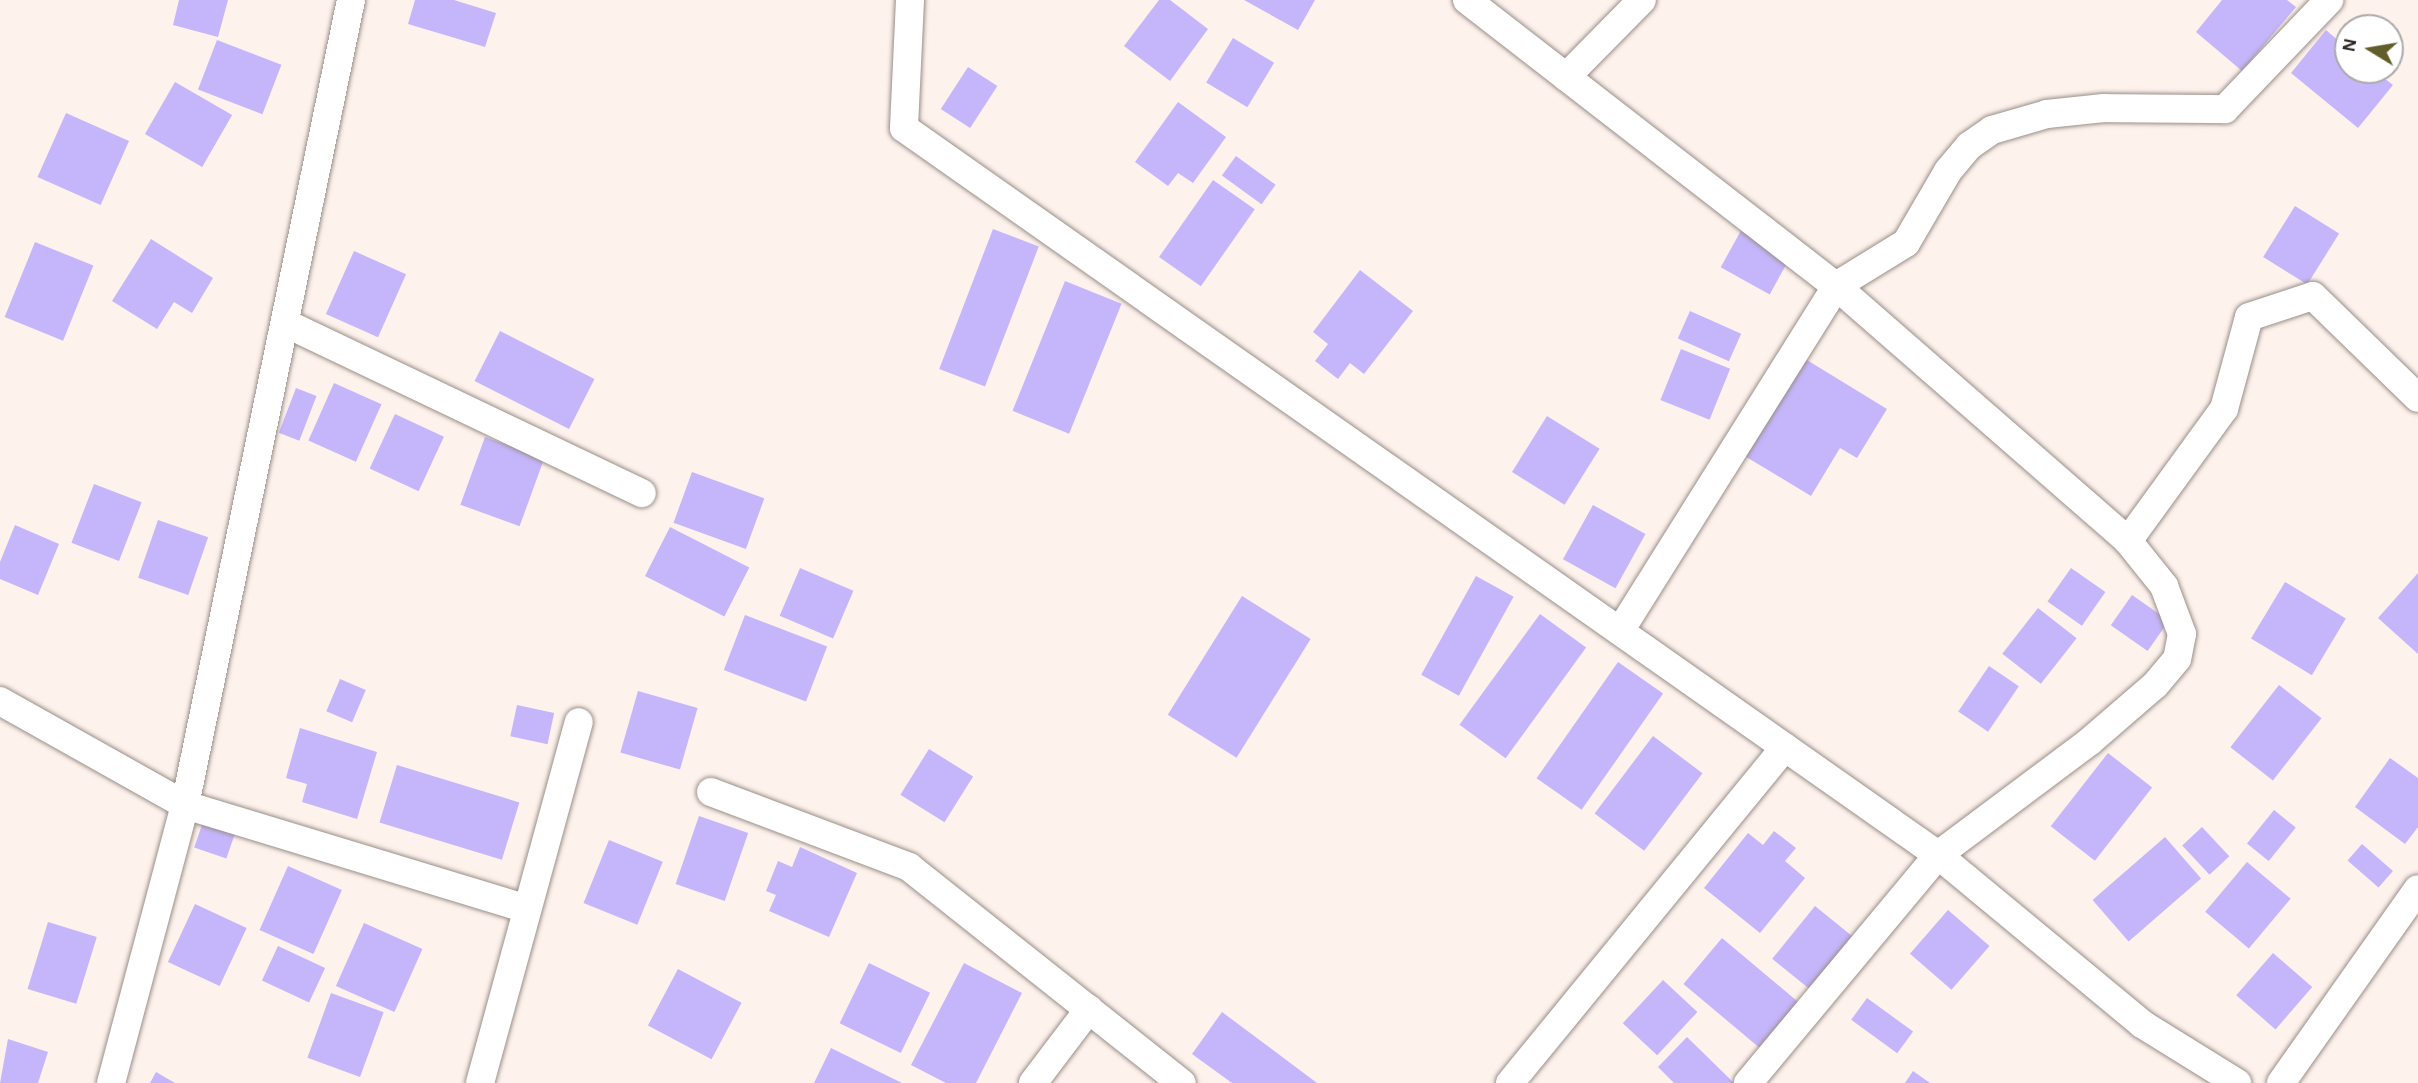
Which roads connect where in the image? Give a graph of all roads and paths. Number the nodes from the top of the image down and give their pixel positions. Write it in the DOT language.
graph roads {
  1 [pos="351,0"];
  2 [pos="910,0"];
  3 [pos="1467,0"];
  4 [pos="1642,0"];
  5 [pos="2329,0"];
  6 [pos="1566,77"];
  7 [pos="1836,286"];
  8 [pos="287,324"];
  9 [pos="2418,398"];
  10 [pos="642,493"];
  11 [pos="2128,541"];
  12 [pos="1620,631"];
  13 [pos="0,701"];
  14 [pos="579,722"];
  15 [pos="1785,747"];
  16 [pos="711,792"];
  17 [pos="185,805"];
  18 [pos="1938,855"];
  19 [pos="2418,889"];
  20 [pos="525,908"];
  21 [pos="1089,1009"];
  22 [pos="111,1083"];
  23 [pos="480,1083"];
  24 [pos="1033,1083"];
  25 [pos="1182,1083"];
  26 [pos="1510,1083"];
  27 [pos="1748,1083"];
  28 [pos="2237,1083"];
  29 [pos="2281,1083"];
  1 -- 8 [label="street"];
  2 -- 12 [label="street"];
  3 -- 6 [label="street"];
  4 -- 6 [label="street"];
  5 -- 7 [label="street"];
  6 -- 7 [label="street"];
  7 -- 11 [label="street"];
  7 -- 12 [label="street"];
  8 -- 10 [label="street"];
  8 -- 17 [label="street"];
  9 -- 11 [label="street"];
  11 -- 18 [label="street"];
  12 -- 15 [label="street"];
  13 -- 17 [label="street"];
  14 -- 20 [label="street"];
  15 -- 18 [label="street"];
  15 -- 26 [label="street"];
  16 -- 21 [label="street"];
  17 -- 20 [label="street"];
  17 -- 22 [label="street"];
  18 -- 27 [label="street"];
  18 -- 28 [label="street"];
  19 -- 29 [label="street"];
  20 -- 23 [label="street"];
  21 -- 24 [label="street"];
  21 -- 25 [label="street"];
}
